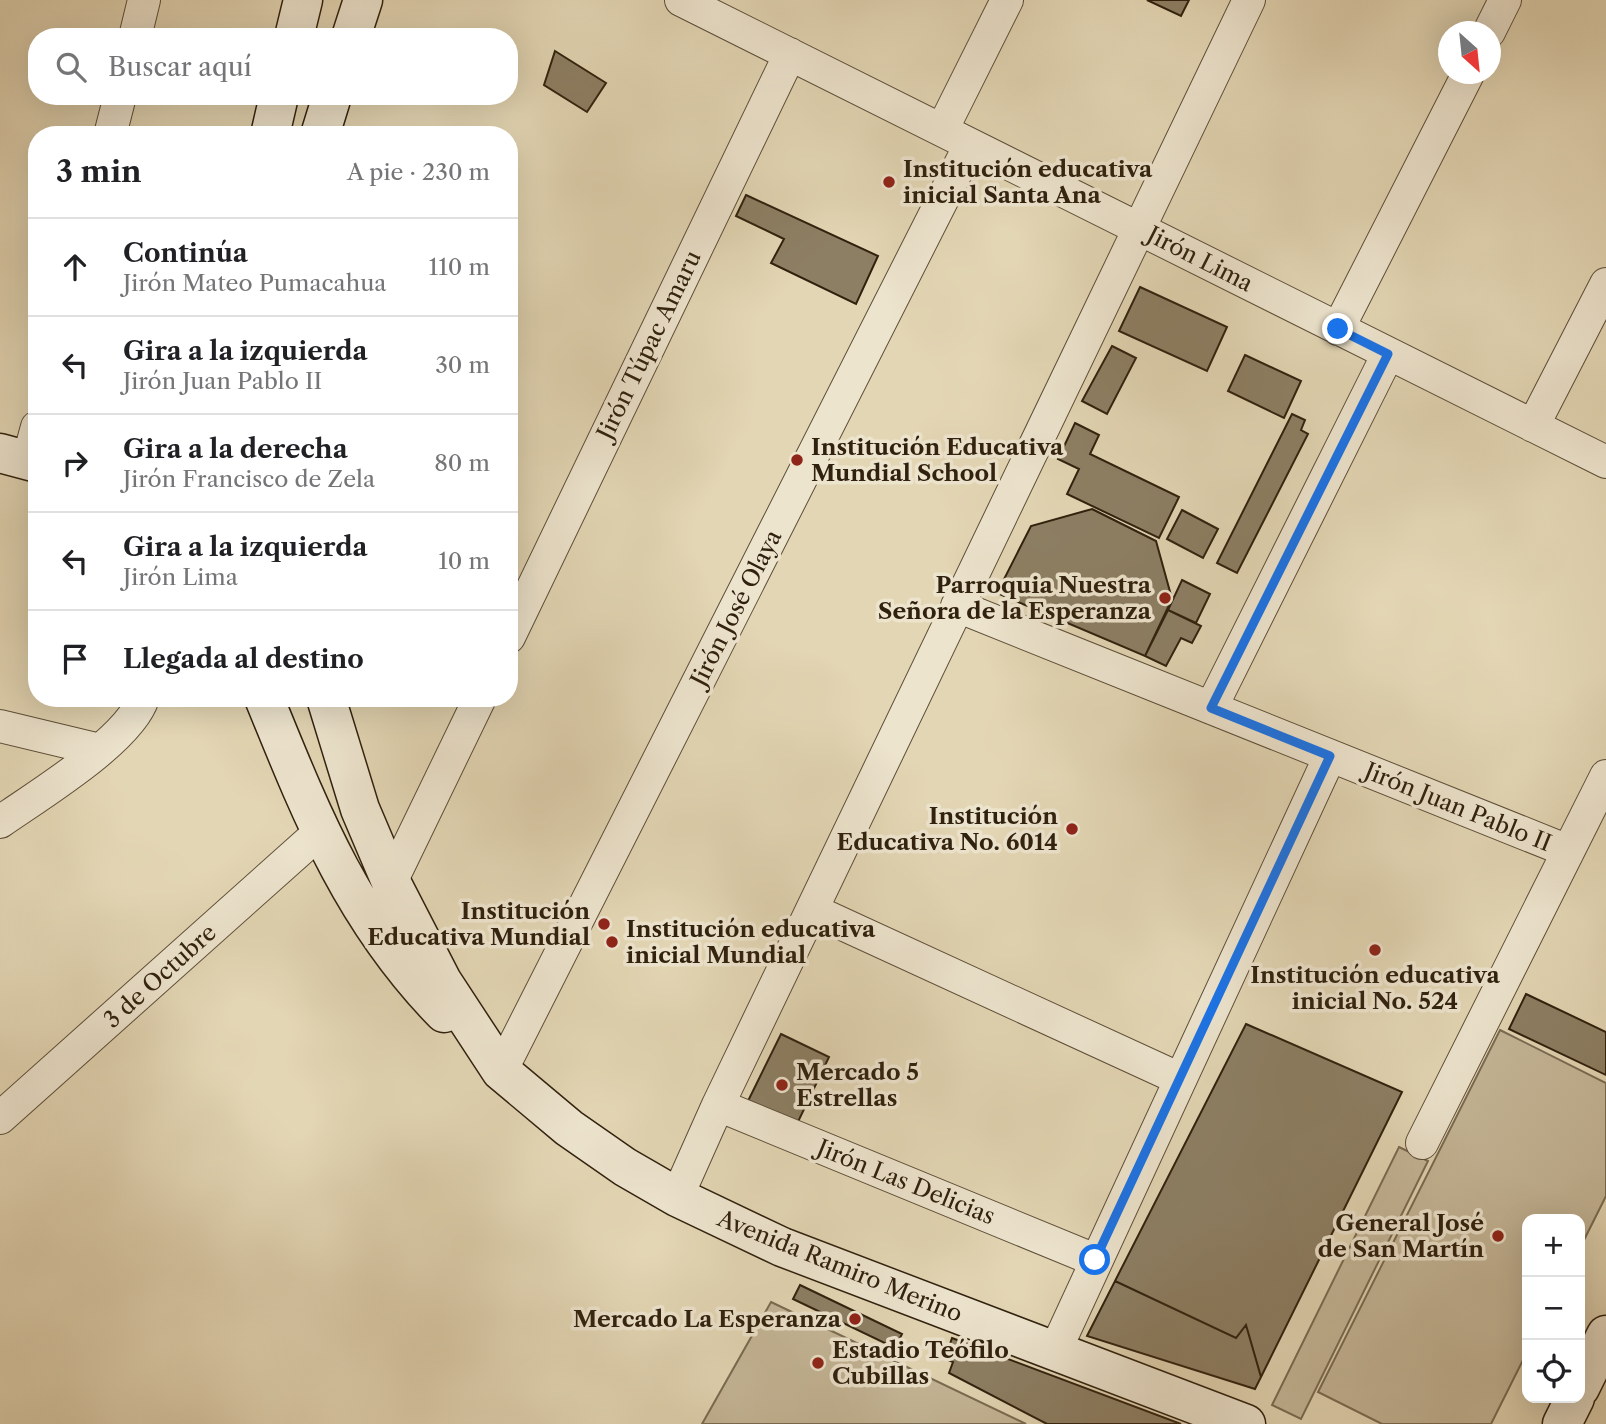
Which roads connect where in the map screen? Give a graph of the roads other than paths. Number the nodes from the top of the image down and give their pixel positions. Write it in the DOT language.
graph roads {
  1 [pos="144,0"];
  2 [pos="303,0"];
  3 [pos="363,0"];
  4 [pos="681,0"];
  5 [pos="1007,0"];
  6 [pos="1249,0"];
  7 [pos="1505,0"];
  8 [pos="1494,21"];
  9 [pos="137,28"];
  10 [pos="296,28"];
  11 [pos="354,28"];
  12 [pos="790,54"];
  13 [pos="1463,84"];
  14 [pos="118,105"];
  15 [pos="277,105"];
  16 [pos="329,105"];
  17 [pos="112,126"];
  18 [pos="272,126"];
  19 [pos="323,126"];
  20 [pos="942,130"];
  21 [pos="971,145"];
  22 [pos="1138,229"];
  23 [pos="1606,284"];
  24 [pos="1338,329"];
  25 [pos="1388,354"];
  26 [pos="1533,426"];
  27 [pos="1606,462"];
  28 [pos="957,606"];
  29 [pos="518,617"];
  30 [pos="140,707"];
  31 [pos="268,707"];
  32 [pos="329,707"];
  33 [pos="476,707"];
  34 [pos="1211,708"];
  35 [pos="0,726"];
  36 [pos="100,750"];
  37 [pos="1330,756"];
  38 [pos="1606,776"];
  39 [pos="0,822"];
  40 [pos="1595,827"];
  41 [pos="320,833"];
  42 [pos="1568,851"];
  43 [pos="391,882"];
  44 [pos="812,910"];
  45 [pos="501,1071"];
  46 [pos="1180,1079"];
  47 [pos="718,1105"];
  48 [pos="0,1118"];
  49 [pos="1422,1143"];
  50 [pos="677,1197"];
  51 [pos="1095,1260"];
  52 [pos="1606,1335"];
  53 [pos="1055,1351"];
  54 [pos="1585,1378"];
  55 [pos="1572,1403"];
  56 [pos="1247,1424"];
  57 [pos="1562,1424"];
  1 -- 9 [label="street"];
  2 -- 10 [label="street"];
  3 -- 11 [label="street"];
  4 -- 12 [label="street, Jirón Lima"];
  5 -- 20 [label="street"];
  6 -- 22 [label="street"];
  7 -- 8 [label="street"];
  12 -- 20 [label="street, Jirón Lima"];
  12 -- 29 [label="street, Jirón Túpac Amaru"];
  13 -- 24 [label="street"];
  14 -- 17 [label="street"];
  15 -- 18 [label="street"];
  16 -- 19 [label="street"];
  20 -- 21 [label="street, Jirón Lima"];
  21 -- 22 [label="street, Jirón Lima"];
  21 -- 45 [label="street, Jirón José Olaya"];
  22 -- 24 [label="street, Jirón Lima"];
  22 -- 28 [label="street"];
  23 -- 26 [label="street"];
  24 -- 25 [label="street, Jirón Lima"];
  25 -- 26 [label="street, Jirón Lima"];
  25 -- 34 [label="street"];
  26 -- 27 [label="street, Jirón Lima"];
  28 -- 34 [label="street, Jirón Juan Pablo II"];
  28 -- 44 [label="street"];
  30 -- 36 [label="street"];
  31 -- 41 [label="street, Avenida Ramiro Merino"];
  32 -- 43 [label="street, Avenida Ramiro Merino"];
  33 -- 43 [label="street"];
  34 -- 37 [label="street, Jirón Juan Pablo II"];
  35 -- 36 [label="street"];
  36 -- 39 [label="street"];
  37 -- 42 [label="street, Jirón Juan Pablo II"];
  37 -- 46 [label="street"];
  38 -- 40 [label="street"];
  40 -- 42 [label="street"];
  41 -- 45 [label="street, Avenida Ramiro Merino"];
  41 -- 48 [label="street, 3 de Octubre"];
  42 -- 49 [label="street"];
  43 -- 45 [label="street, Avenida Ramiro Merino"];
  44 -- 46 [label="street"];
  44 -- 47 [label="street"];
  45 -- 50 [label="street, Avenida Ramiro Merino"];
  46 -- 51 [label="street"];
  47 -- 50 [label="street"];
  47 -- 51 [label="street, Jirón Las Delicias"];
  50 -- 53 [label="street, Avenida Ramiro Merino"];
  51 -- 53 [label="street"];
  52 -- 54 [label="street"];
  53 -- 56 [label="street, Avenida Ramiro Merino"];
  55 -- 57 [label="street"];
}
